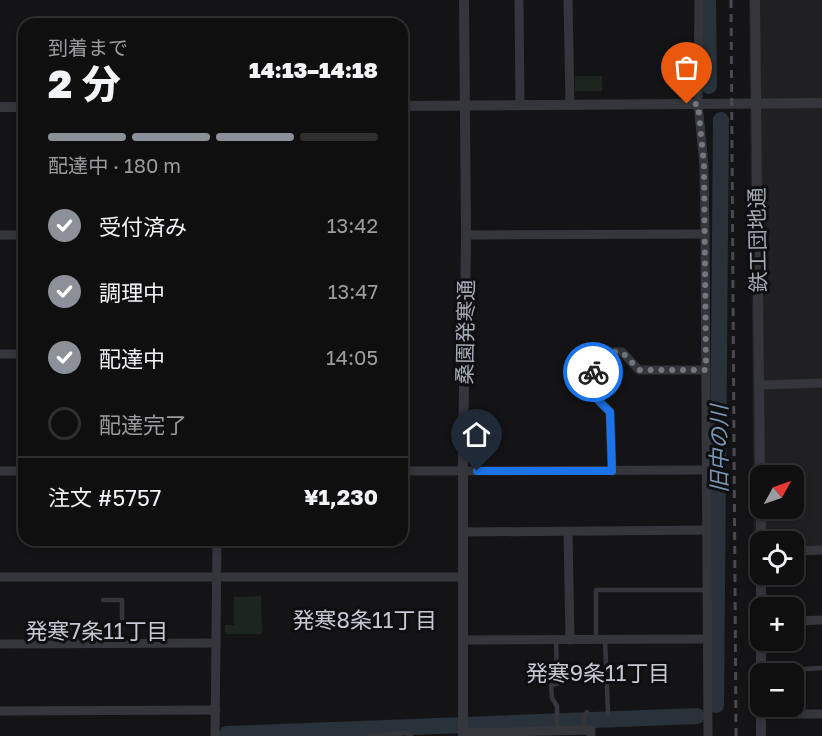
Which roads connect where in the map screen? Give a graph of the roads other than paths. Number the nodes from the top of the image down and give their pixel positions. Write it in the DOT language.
graph roads {
  1 [pos="464,0"];
  2 [pos="519,0"];
  3 [pos="568,0"];
  4 [pos="699,0"];
  5 [pos="755,0"];
  6 [pos="822,103"];
  7 [pos="520,104"];
  8 [pos="698,104"];
  9 [pos="756,104"];
  10 [pos="464,105"];
  11 [pos="570,105"];
  12 [pos="408,106"];
  13 [pos="0,107"];
  14 [pos="18,107"];
  15 [pos="705,234"];
  16 [pos="0,235"];
  17 [pos="18,235"];
  18 [pos="466,235"];
  19 [pos="0,354"];
  20 [pos="18,354"];
  21 [pos="706,370"];
  22 [pos="822,383"];
  23 [pos="759,385"];
  24 [pos="760,465"];
  25 [pos="706,470"];
  26 [pos="0,471"];
  27 [pos="18,471"];
  28 [pos="408,471"];
  29 [pos="464,471"];
  30 [pos="612,471"];
  31 [pos="707,530"];
  32 [pos="463,532"];
  33 [pos="568,532"];
  34 [pos="217,546"];
  35 [pos="822,550"];
  36 [pos="804,551"];
  37 [pos="0,577"];
  38 [pos="217,577"];
  39 [pos="463,577"];
  40 [pos="707,590"];
  41 [pos="103,600"];
  42 [pos="822,620"];
  43 [pos="804,621"];
  44 [pos="707,639"];
  45 [pos="463,640"];
  46 [pos="556,640"];
  47 [pos="570,640"];
  48 [pos="600,640"];
  49 [pos="122,643"];
  50 [pos="216,643"];
  51 [pos="0,644"];
  52 [pos="822,668"];
  53 [pos="804,669"];
  54 [pos="216,710"];
  55 [pos="0,711"];
  56 [pos="608,713"];
  57 [pos="804,713"];
  58 [pos="822,714"];
  59 [pos="585,715"];
  60 [pos="761,717"];
  61 [pos="556,725"];
  62 [pos="463,729"];
  63 [pos="586,730"];
  64 [pos="536,733"];
  65 [pos="215,736"];
  66 [pos="369,736"];
  67 [pos="411,736"];
  68 [pos="708,736"];
  69 [pos="761,736"];
  1 -- 10 [label="street, 桑園発寒通"];
  2 -- 7 [label="street"];
  3 -- 11 [label="street"];
  4 -- 8 [label="street"];
  5 -- 9 [label="street, 鉄工団地通"];
  6 -- 9 [label="street"];
  7 -- 10 [label="street"];
  7 -- 11 [label="street"];
  8 -- 9 [label="street"];
  8 -- 11 [label="street"];
  8 -- 15 [label="street"];
  9 -- 23 [label="street, 鉄工団地通"];
  10 -- 12 [label="street"];
  10 -- 18 [label="street, 桑園発寒通"];
  13 -- 14 [label="street"];
  15 -- 18 [label="street"];
  15 -- 21 [label="street"];
  16 -- 17 [label="street"];
  18 -- 29 [label="street, 桑園発寒通"];
  19 -- 20 [label="street"];
  21 -- 25 [label="street"];
  21 -- 30 [label="street"];
  22 -- 23 [label="street"];
  23 -- 24 [label="street, 鉄工団地通"];
  25 -- 30 [label="street"];
  25 -- 31 [label="street"];
  26 -- 27 [label="street"];
  28 -- 29 [label="street"];
  29 -- 30 [label="street"];
  29 -- 32 [label="street, 桑園発寒通"];
  31 -- 33 [label="street"];
  31 -- 40 [label="street"];
  32 -- 33 [label="street"];
  32 -- 39 [label="street, 桑園発寒通"];
  33 -- 47 [label="street"];
  34 -- 38 [label="street"];
  35 -- 36 [label="street"];
  37 -- 38 [label="street"];
  38 -- 39 [label="street"];
  38 -- 50 [label="street"];
  39 -- 45 [label="street, 桑園発寒通"];
  40 -- 44 [label="street"];
  40 -- 48 [label="lane"];
  41 -- 49 [label="lane"];
  42 -- 43 [label="street"];
  44 -- 48 [label="street"];
  44 -- 68 [label="street"];
  45 -- 46 [label="street"];
  45 -- 62 [label="street, 桑園発寒通"];
  46 -- 47 [label="street"];
  46 -- 61 [label="lane"];
  47 -- 48 [label="street"];
  48 -- 56 [label="lane"];
  49 -- 50 [label="street"];
  49 -- 51 [label="street"];
  50 -- 54 [label="street"];
  52 -- 53 [label="lane"];
  54 -- 55 [label="street"];
  54 -- 65 [label="street"];
  57 -- 58 [label="street"];
  59 -- 63 [label="lane"];
  60 -- 69 [label="street"];
  61 -- 63 [label="street"];
  61 -- 64 [label="street"];
  62 -- 64 [label="street"];
  66 -- 67 [label="lane"];
}
